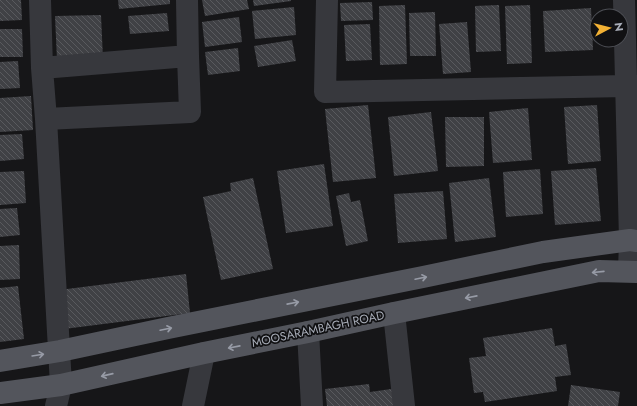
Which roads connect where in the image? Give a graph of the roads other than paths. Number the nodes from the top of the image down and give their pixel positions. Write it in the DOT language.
graph roads {
  1 [pos="40,0"];
  2 [pos="187,0"];
  3 [pos="327,0"];
  4 [pos="624,0"];
  5 [pos="188,56"];
  6 [pos="42,68"];
  7 [pos="631,86"];
  8 [pos="46,119"];
  9 [pos="633,240"];
  10 [pos="633,272"];
  11 [pos="394,313"];
  12 [pos="308,332"];
  13 [pos="60,352"];
  14 [pos="204,353"];
  15 [pos="0,361"];
  16 [pos="62,385"];
  17 [pos="0,393"];
  18 [pos="56,406"];
  19 [pos="193,406"];
  20 [pos="312,406"];
  21 [pos="404,406"];
  1 -- 6 [label="street"];
  2 -- 5 [label="street"];
  3 -- 7 [label="street"];
  4 -- 7 [label="street"];
  5 -- 6 [label="street"];
  5 -- 8 [label="street"];
  6 -- 8 [label="street"];
  7 -- 9 [label="street"];
  8 -- 13 [label="street"];
  9 -- 10 [label="street"];
  13 -- 9 [label="main road, one-way"];
  10 -- 11 [label="main road, MOOSARAMBAGH ROAD, one-way"];
  11 -- 12 [label="main road, MOOSARAMBAGH ROAD"];
  11 -- 21 [label="street"];
  12 -- 14 [label="main road, MOOSARAMBAGH ROAD, one-way"];
  12 -- 20 [label="street"];
  15 -- 13 [label="main road, one-way"];
  13 -- 16 [label="street"];
  14 -- 16 [label="main road, MOOSARAMBAGH ROAD, one-way"];
  14 -- 19 [label="street"];
  16 -- 17 [label="main road, MOOSARAMBAGH ROAD"];
  16 -- 18 [label="street"];
}
